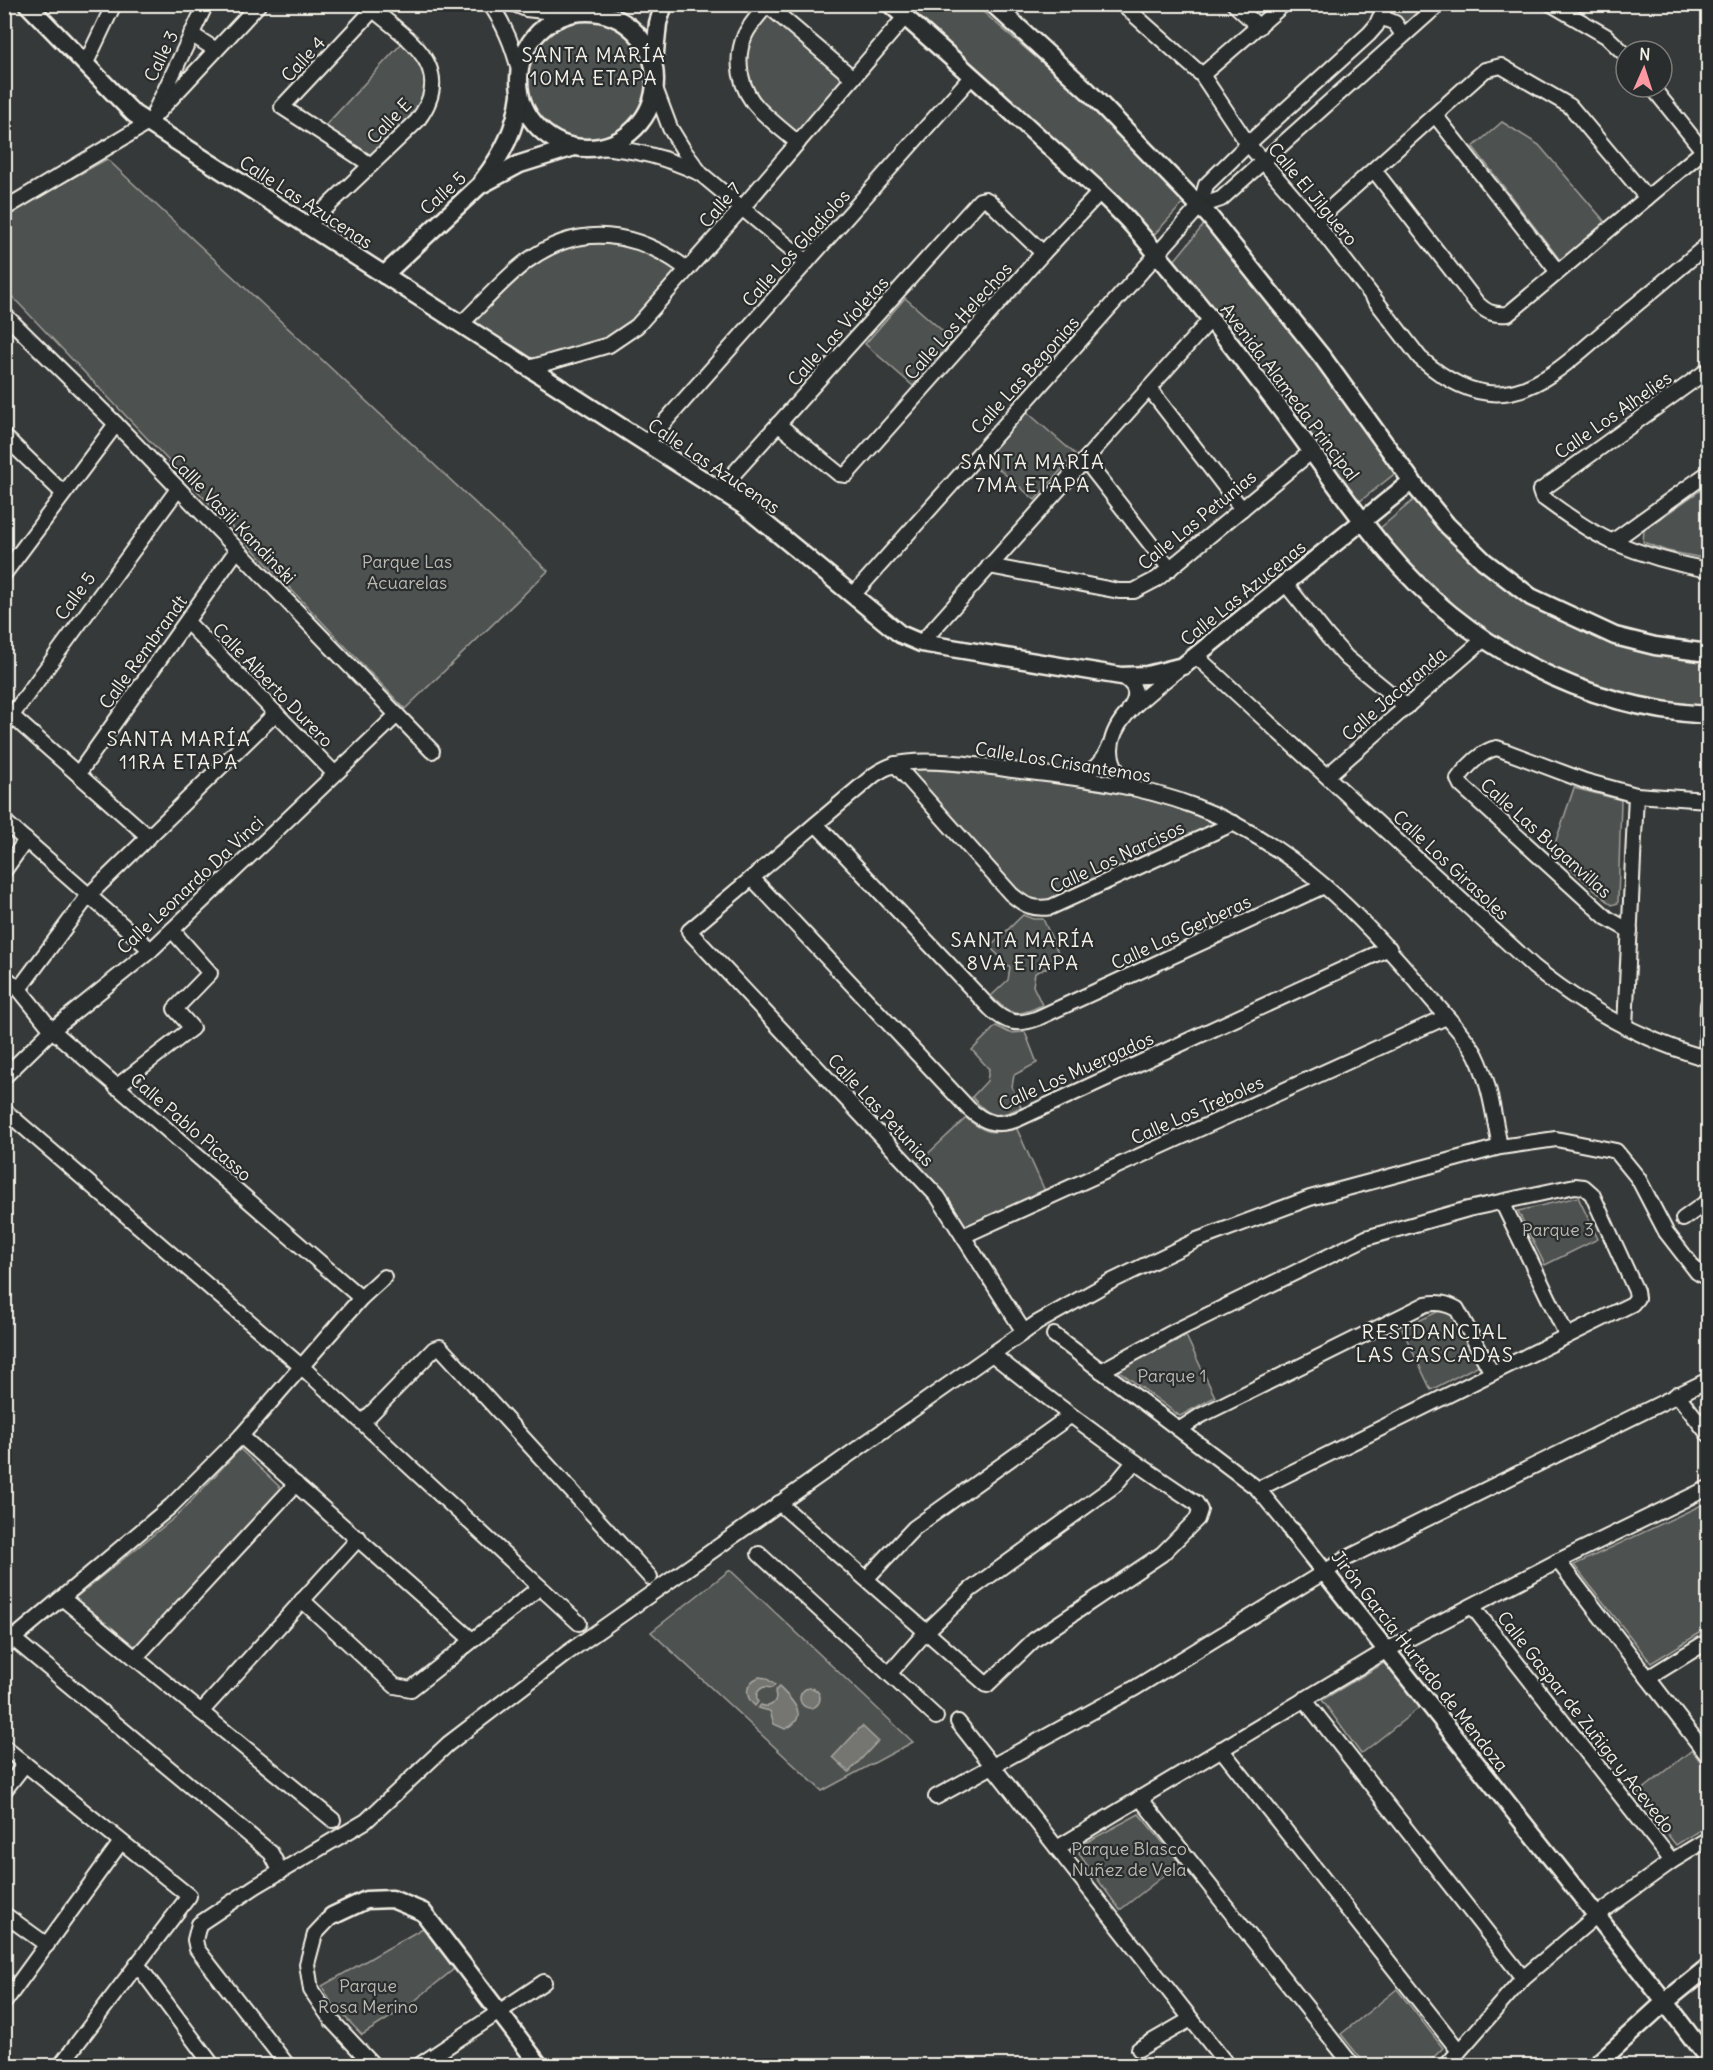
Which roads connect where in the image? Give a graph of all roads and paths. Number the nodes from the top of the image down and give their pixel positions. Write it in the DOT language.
graph roads {
  1 [pos="27,4"];
  2 [pos="114,4"];
  3 [pos="206,4"];
  4 [pos="259,4"];
  5 [pos="490,4"];
  6 [pos="514,4"];
  7 [pos="613,4"];
  8 [pos="664,4"];
  9 [pos="890,4"];
  10 [pos="993,4"];
  11 [pos="1122,4"];
  12 [pos="1234,4"];
  13 [pos="1284,4"];
  14 [pos="1439,4"];
  15 [pos="1551,4"];
  16 [pos="766,5"];
  17 [pos="370,8"];
  18 [pos="1384,11"];
  19 [pos="592,12"];
  20 [pos="570,14"];
  21 [pos="905,17"];
  22 [pos="1258,27"];
  23 [pos="191,34"];
  24 [pos="1403,35"];
  25 [pos="1614,44"];
  26 [pos="216,51"];
  27 [pos="85,65"];
  28 [pos="654,66"];
  29 [pos="519,70"];
  30 [pos="1202,75"];
  31 [pos="972,76"];
  32 [pos="853,78"];
  33 [pos="655,87"];
  34 [pos="520,93"];
  35 [pos="1662,99"];
  36 [pos="1435,115"];
  37 [pos="148,123"];
  38 [pos="798,143"];
  39 [pos="1248,144"];
  40 [pos="574,147"];
  41 [pos="597,147"];
  42 [pos="1706,154"];
  43 [pos="1264,161"];
  44 [pos="371,165"];
  45 [pos="1374,170"];
  46 [pos="701,174"];
  47 [pos="479,186"];
  48 [pos="1100,193"];
  49 [pos="1647,198"];
  50 [pos="1200,206"];
  51 [pos="4,208"];
  52 [pos="742,208"];
  53 [pos="1315,222"];
  54 [pos="307,226"];
  55 [pos="1708,244"];
  56 [pos="1044,253"];
  57 [pos="1157,255"];
  58 [pos="807,262"];
  59 [pos="687,269"];
  60 [pos="1558,272"];
  61 [pos="384,275"];
  62 [pos="4,314"];
  63 [pos="1211,319"];
  64 [pos="461,324"];
  65 [pos="529,368"];
  66 [pos="1708,370"];
  67 [pos="1149,388"];
  68 [pos="116,424"];
  69 [pos="778,424"];
  70 [pos="4,436"];
  71 [pos="646,443"];
  72 [pos="1312,451"];
  73 [pos="1085,460"];
  74 [pos="1708,473"];
  75 [pos="1412,481"];
  76 [pos="178,489"];
  77 [pos="719,490"];
  78 [pos="63,493"];
  79 [pos="1242,509"];
  80 [pos="1363,520"];
  81 [pos="1612,542"];
  82 [pos="237,550"];
  83 [pos="989,566"];
  84 [pos="1170,569"];
  85 [pos="1708,570"];
  86 [pos="4,574"];
  87 [pos="1285,583"];
  88 [pos="853,595"];
  89 [pos="187,622"];
  90 [pos="1484,639"];
  91 [pos="921,643"];
  92 [pos="1708,653"];
  93 [pos="1190,661"];
  94 [pos="1121,676"];
  95 [pos="1407,707"];
  96 [pos="276,713"];
  97 [pos="397,715"];
  98 [pos="1708,715"];
  99 [pos="7,717"];
  100 [pos="1123,717"];
  101 [pos="1112,740"];
  102 [pos="432,751"];
  103 [pos="895,764"];
  104 [pos="334,773"];
  105 [pos="78,774"];
  106 [pos="1327,776"];
  107 [pos="1068,777"];
  108 [pos="1143,790"];
  109 [pos="1636,795"];
  110 [pos="1708,800"];
  111 [pos="4,821"];
  112 [pos="1234,823"];
  113 [pos="816,824"];
  114 [pos="149,837"];
  115 [pos="26,840"];
  116 [pos="4,871"];
  117 [pos="752,878"];
  118 [pos="1324,886"];
  119 [pos="89,895"];
  120 [pos="172,930"];
  121 [pos="1630,931"];
  122 [pos="689,932"];
  123 [pos="1389,948"];
  124 [pos="151,950"];
  125 [pos="4,976"];
  126 [pos="19,989"];
  127 [pos="1708,1004"];
  128 [pos="1446,1017"];
  129 [pos="1625,1027"];
  130 [pos="52,1030"];
  131 [pos="1707,1059"];
  132 [pos="4,1077"];
  133 [pos="116,1087"];
  134 [pos="4,1110"];
  135 [pos="1500,1147"];
  136 [pos="1708,1201"];
  137 [pos="1502,1202"];
  138 [pos="1683,1219"];
  139 [pos="963,1236"];
  140 [pos="384,1277"];
  141 [pos="1708,1279"];
  142 [pos="361,1298"];
  143 [pos="1024,1332"];
  144 [pos="1054,1335"];
  145 [pos="1567,1336"];
  146 [pos="992,1354"];
  147 [pos="302,1366"];
  148 [pos="1101,1371"];
  149 [pos="1492,1373"];
  150 [pos="1708,1380"];
  151 [pos="1677,1394"];
  152 [pos="1070,1416"];
  153 [pos="363,1422"];
  154 [pos="1179,1430"];
  155 [pos="1708,1434"];
  156 [pos="241,1436"];
  157 [pos="1134,1462"];
  158 [pos="296,1484"];
  159 [pos="1708,1488"];
  160 [pos="1258,1489"];
  161 [pos="779,1503"];
  162 [pos="1292,1532"];
  163 [pos="358,1538"];
  164 [pos="759,1554"];
  165 [pos="1558,1561"];
  166 [pos="1325,1572"];
  167 [pos="650,1578"];
  168 [pos="866,1579"];
  169 [pos="540,1587"];
  170 [pos="62,1598"];
  171 [pos="302,1600"];
  172 [pos="1472,1606"];
  173 [pos="579,1623"];
  174 [pos="926,1632"];
  175 [pos="8,1639"];
  176 [pos="472,1640"];
  177 [pos="1708,1641"];
  178 [pos="1387,1650"];
  179 [pos="135,1658"];
  180 [pos="889,1674"];
  181 [pos="1648,1678"];
  182 [pos="1304,1699"];
  183 [pos="201,1712"];
  184 [pos="936,1717"];
  185 [pos="958,1722"];
  186 [pos="4,1747"];
  187 [pos="1221,1749"];
  188 [pos="1708,1756"];
  189 [pos="25,1764"];
  190 [pos="993,1766"];
  191 [pos="4,1791"];
  192 [pos="936,1797"];
  193 [pos="1140,1797"];
  194 [pos="333,1821"];
  195 [pos="1708,1839"];
  196 [pos="121,1842"];
  197 [pos="1057,1848"];
  198 [pos="1672,1861"];
  199 [pos="280,1872"];
  200 [pos="4,1914"];
  201 [pos="1597,1915"];
  202 [pos="333,1916"];
  203 [pos="47,1945"];
  204 [pos="137,1964"];
  205 [pos="1708,1967"];
  206 [pos="1523,1978"];
  207 [pos="544,1982"];
  208 [pos="1665,2001"];
  209 [pos="4,2003"];
  210 [pos="499,2012"];
  211 [pos="1191,2019"];
  212 [pos="1139,2049"];
  213 [pos="1459,2051"];
  214 [pos="1708,2059"];
  215 [pos="60,2066"];
  216 [pos="213,2066"];
  217 [pos="288,2066"];
  218 [pos="374,2066"];
  219 [pos="418,2066"];
  220 [pos="540,2066"];
  221 [pos="1228,2066"];
  222 [pos="1353,2066"];
  223 [pos="1446,2066"];
  224 [pos="1595,2066"];
  1 -- 27 [label="street, Calle Las Azucenas"];
  2 -- 27 [label="street"];
  3 -- 23 [label="street, Calle 3"];
  4 -- 26 [label="street"];
  5 -- 29 [label="street"];
  6 -- 20 [label="street"];
  7 -- 19 [label="street"];
  8 -- 28 [label="street"];
  9 -- 21 [label="street, Avenida Alameda Principal"];
  10 -- 50 [label="street"];
  11 -- 30 [label="street, Calle El Jilguero"];
  12 -- 22 [label="street"];
  13 -- 22 [label="street"];
  14 -- 24 [label="street"];
  15 -- 25 [label="street"];
  16 -- 32 [label="street"];
  16 -- 38 [label="street"];
  17 -- 44 [label="street, Calle E"];
  17 -- 44 [label="street, Calle 4"];
  18 -- 24 [label="street"];
  18 -- 39 [label="street"];
  19 -- 20 [label="street"];
  19 -- 28 [label="street"];
  20 -- 29 [label="street"];
  21 -- 31 [label="street, Avenida Alameda Principal"];
  21 -- 32 [label="street, Calle 7"];
  22 -- 30 [label="street"];
  23 -- 26 [label="street"];
  23 -- 37 [label="street, Calle 3"];
  24 -- 43 [label="street"];
  26 -- 37 [label="street"];
  27 -- 37 [label="street, Calle Las Azucenas"];
  28 -- 33 [label="street"];
  29 -- 34 [label="street"];
  30 -- 39 [label="street, Calle El Jilguero"];
  31 -- 48 [label="street, Avenida Alameda Principal"];
  31 -- 58 [label="street, Calle Los Gladiolos"];
  32 -- 38 [label="street, Calle 7"];
  33 -- 41 [label="street"];
  33 -- 46 [label="street"];
  34 -- 40 [label="street"];
  34 -- 47 [label="street"];
  35 -- 42 [label="street"];
  36 -- 45 [label="street"];
  36 -- 49 [label="street"];
  36 -- 60 [label="street"];
  37 -- 51 [label="street"];
  37 -- 54 [label="street, Calle Las Azucenas"];
  38 -- 52 [label="street, Calle 7"];
  39 -- 43 [label="street, Calle El Jilguero"];
  39 -- 50 [label="street"];
  40 -- 41 [label="street"];
  40 -- 47 [label="street, Calle 5"];
  41 -- 46 [label="street"];
  42 -- 49 [label="street"];
  43 -- 50 [label="street"];
  43 -- 53 [label="street, Calle El Jilguero"];
  44 -- 54 [label="street, Calle E"];
  45 -- 53 [label="street"];
  45 -- 60 [label="street"];
  46 -- 52 [label="street"];
  47 -- 61 [label="street, Calle 5"];
  48 -- 56 [label="street, Calle Los Helechos"];
  48 -- 57 [label="street, Avenida Alameda Principal"];
  49 -- 60 [label="street"];
  50 -- 57 [label="street, Calle Las Begonias"];
  50 -- 75 [label="street"];
  52 -- 58 [label="street"];
  52 -- 59 [label="street, Calle 7"];
  53 -- 55 [label="street, Calle El Jilguero"];
  54 -- 61 [label="street, Calle Las Azucenas"];
  56 -- 69 [label="street, Calle Los Helechos"];
  56 -- 69 [label="street, Calle Las Violetas"];
  57 -- 63 [label="street, Avenida Alameda Principal"];
  57 -- 88 [label="street, Calle Las Begonias"];
  58 -- 71 [label="street, Calle Los Gladiolos"];
  59 -- 64 [label="street"];
  59 -- 65 [label="street, Calle 7"];
  61 -- 64 [label="street, Calle Las Azucenas"];
  62 -- 68 [label="street, Callle Vasili Kandinski"];
  63 -- 67 [label="street"];
  63 -- 72 [label="street, Avenida Alameda Principal"];
  64 -- 65 [label="street, Calle Las Azucenas"];
  65 -- 71 [label="street, Calle Las Azucenas"];
  66 -- 81 [label="street, Calle Los Alhelies"];
  67 -- 73 [label="street"];
  67 -- 79 [label="street"];
  68 -- 76 [label="street, Callle Vasili Kandinski"];
  68 -- 78 [label="street"];
  69 -- 77 [label="street, Calle Las Violetas"];
  70 -- 78 [label="street"];
  71 -- 77 [label="street, Calle Las Azucenas"];
  72 -- 79 [label="street, Calle Las Petunias"];
  72 -- 80 [label="street, Avenida Alameda Principal"];
  73 -- 83 [label="street"];
  73 -- 84 [label="street"];
  74 -- 81 [label="street"];
  75 -- 80 [label="street, Calle Las Azucenas"];
  75 -- 92 [label="street"];
  76 -- 82 [label="street, Callle Vasili Kandinski"];
  76 -- 99 [label="street, Calle 5"];
  77 -- 88 [label="street, Calle Las Azucenas"];
  78 -- 86 [label="street"];
  79 -- 84 [label="street, Calle Las Petunias"];
  80 -- 87 [label="street, Calle Las Azucenas"];
  80 -- 90 [label="street, Avenida Alameda Principal"];
  81 -- 85 [label="street"];
  82 -- 89 [label="street, Calle Rembrandt"];
  82 -- 97 [label="street, Callle Vasili Kandinski"];
  83 -- 84 [label="street, Calle Las Petunias"];
  83 -- 91 [label="street"];
  87 -- 93 [label="street, Calle Las Azucenas"];
  87 -- 95 [label="street"];
  88 -- 91 [label="street, Calle Las Azucenas"];
  89 -- 96 [label="street, Calle Alberto Durero"];
  89 -- 105 [label="street, Calle Rembrandt"];
  90 -- 95 [label="street, Calle Jacaranda"];
  90 -- 98 [label="street, Avenida Alameda Principal"];
  91 -- 94 [label="street, Calle Las Azucenas"];
  93 -- 94 [label="street, Calle Las Azucenas"];
  93 -- 100 [label="street"];
  93 -- 106 [label="street, Calle Los Girasoles"];
  94 -- 100 [label="street"];
  95 -- 106 [label="street, Calle Jacaranda"];
  96 -- 104 [label="street, Calle Alberto Durero"];
  96 -- 114 [label="street"];
  97 -- 102 [label="street, Callle Vasili Kandinski"];
  97 -- 104 [label="street, Calle Leonardo Da Vinci"];
  99 -- 105 [label="street"];
  100 -- 101 [label="street"];
  101 -- 107 [label="street"];
  101 -- 108 [label="street"];
  103 -- 107 [label="street, Calle Los Crisantemos"];
  103 -- 112 [label="street, Calle Los Narcisos"];
  103 -- 113 [label="street, Calle Los Crisantemos"];
  104 -- 120 [label="street, Calle Leonardo Da Vinci"];
  105 -- 114 [label="street"];
  106 -- 129 [label="street, Calle Los Girasoles"];
  107 -- 108 [label="street, Calle Los Crisantemos"];
  108 -- 112 [label="street, Calle Los Crisantemos"];
  109 -- 110 [label="street, Calle Las Buganvillas"];
  109 -- 121 [label="street"];
  109 -- 121 [label="street, Calle Las Buganvillas"];
  111 -- 115 [label="street"];
  112 -- 118 [label="street, Calle Los Crisantemos"];
  113 -- 117 [label="street, Calle Los Crisantemos"];
  113 -- 118 [label="street, Calle Las Gerberas"];
  114 -- 119 [label="street"];
  115 -- 116 [label="street"];
  115 -- 119 [label="street"];
  117 -- 122 [label="street, Calle Los Crisantemos"];
  117 -- 123 [label="street, Calle Los Muergados"];
  118 -- 123 [label="street, Calle Los Crisantemos"];
  119 -- 124 [label="street"];
  119 -- 126 [label="street"];
  120 -- 124 [label="street, Calle Leonardo Da Vinci"];
  120 -- 133 [label="street"];
  121 -- 129 [label="street"];
  122 -- 139 [label="street, Calle Las Petunias"];
  123 -- 128 [label="street, Calle Los Crisantemos"];
  124 -- 130 [label="street, Calle Leonardo Da Vinci"];
  125 -- 126 [label="street, Calle Pablo Picasso"];
  126 -- 130 [label="street, Calle Pablo Picasso"];
  127 -- 131 [label="street"];
  128 -- 135 [label="street, Calle Los Crisantemos"];
  128 -- 139 [label="street, Calle Los Treboles"];
  129 -- 131 [label="street, Calle Los Girasoles"];
  130 -- 132 [label="street, Calle Leonardo Da Vinci"];
  130 -- 133 [label="street, Calle Pablo Picasso"];
  133 -- 142 [label="street, Calle Pablo Picasso"];
  134 -- 147 [label="street"];
  135 -- 141 [label="street"];
  135 -- 143 [label="street"];
  136 -- 138 [label="street"];
  137 -- 145 [label="street"];
  137 -- 145 [label="street"];
  137 -- 148 [label="street"];
  139 -- 143 [label="street, Calle Las Petunias"];
  140 -- 142 [label="street"];
  142 -- 147 [label="street"];
  143 -- 146 [label="street"];
  144 -- 148 [label="street, Jirón García Hurtado de Mendoza"];
  145 -- 149 [label="street"];
  146 -- 152 [label="street"];
  146 -- 161 [label="street"];
  147 -- 153 [label="street"];
  147 -- 156 [label="street"];
  148 -- 154 [label="street, Jirón García Hurtado de Mendoza"];
  149 -- 154 [label="street"];
  149 -- 160 [label="street"];
  150 -- 151 [label="street"];
  151 -- 155 [label="street"];
  151 -- 166 [label="street"];
  152 -- 157 [label="street"];
  152 -- 168 [label="street"];
  153 -- 167 [label="street"];
  153 -- 169 [label="street"];
  154 -- 160 [label="street, Jirón García Hurtado de Mendoza"];
  156 -- 158 [label="street"];
  156 -- 170 [label="street"];
  157 -- 174 [label="street"];
  157 -- 174 [label="street"];
  158 -- 163 [label="street"];
  158 -- 179 [label="street"];
  159 -- 165 [label="street"];
  160 -- 162 [label="street, Jirón García Hurtado de Mendoza"];
  161 -- 168 [label="street"];
  161 -- 199 [label="street"];
  162 -- 166 [label="street, Jirón García Hurtado de Mendoza"];
  163 -- 171 [label="street"];
  163 -- 176 [label="street"];
  164 -- 180 [label="street"];
  165 -- 172 [label="street"];
  165 -- 181 [label="street"];
  166 -- 178 [label="street, Jirón García Hurtado de Mendoza"];
  166 -- 190 [label="street"];
  168 -- 174 [label="street"];
  169 -- 173 [label="street"];
  169 -- 176 [label="street"];
  170 -- 175 [label="street"];
  170 -- 179 [label="street"];
  171 -- 176 [label="street"];
  171 -- 183 [label="street"];
  172 -- 178 [label="street"];
  172 -- 198 [label="street, Calle Gaspar de Zuñiga y Acevedo"];
  174 -- 180 [label="street"];
  175 -- 199 [label="street"];
  177 -- 181 [label="street"];
  178 -- 182 [label="street"];
  178 -- 201 [label="street, Jirón García Hurtado de Mendoza"];
  179 -- 183 [label="street"];
  180 -- 184 [label="street"];
  181 -- 188 [label="street"];
  182 -- 187 [label="street"];
  182 -- 206 [label="street"];
  183 -- 194 [label="street"];
  185 -- 190 [label="street"];
  186 -- 189 [label="street"];
  187 -- 193 [label="street"];
  187 -- 213 [label="street"];
  189 -- 191 [label="street"];
  189 -- 196 [label="street"];
  190 -- 192 [label="street"];
  190 -- 197 [label="street"];
  193 -- 197 [label="street"];
  193 -- 222 [label="street"];
  195 -- 198 [label="street"];
  196 -- 203 [label="street"];
  196 -- 204 [label="street"];
  197 -- 211 [label="street"];
  198 -- 201 [label="street"];
  199 -- 217 [label="street"];
  200 -- 203 [label="street"];
  201 -- 206 [label="street"];
  201 -- 208 [label="street, Jirón García Hurtado de Mendoza"];
  202 -- 210 [label="street"];
  202 -- 218 [label="street"];
  203 -- 209 [label="street"];
  204 -- 215 [label="street"];
  204 -- 216 [label="street"];
  205 -- 208 [label="street"];
  206 -- 213 [label="street"];
  207 -- 210 [label="street"];
  208 -- 214 [label="street, Jirón García Hurtado de Mendoza"];
  208 -- 224 [label="street"];
  210 -- 219 [label="street"];
  210 -- 220 [label="street"];
  211 -- 212 [label="street"];
  211 -- 221 [label="street"];
  213 -- 223 [label="street"];
}
